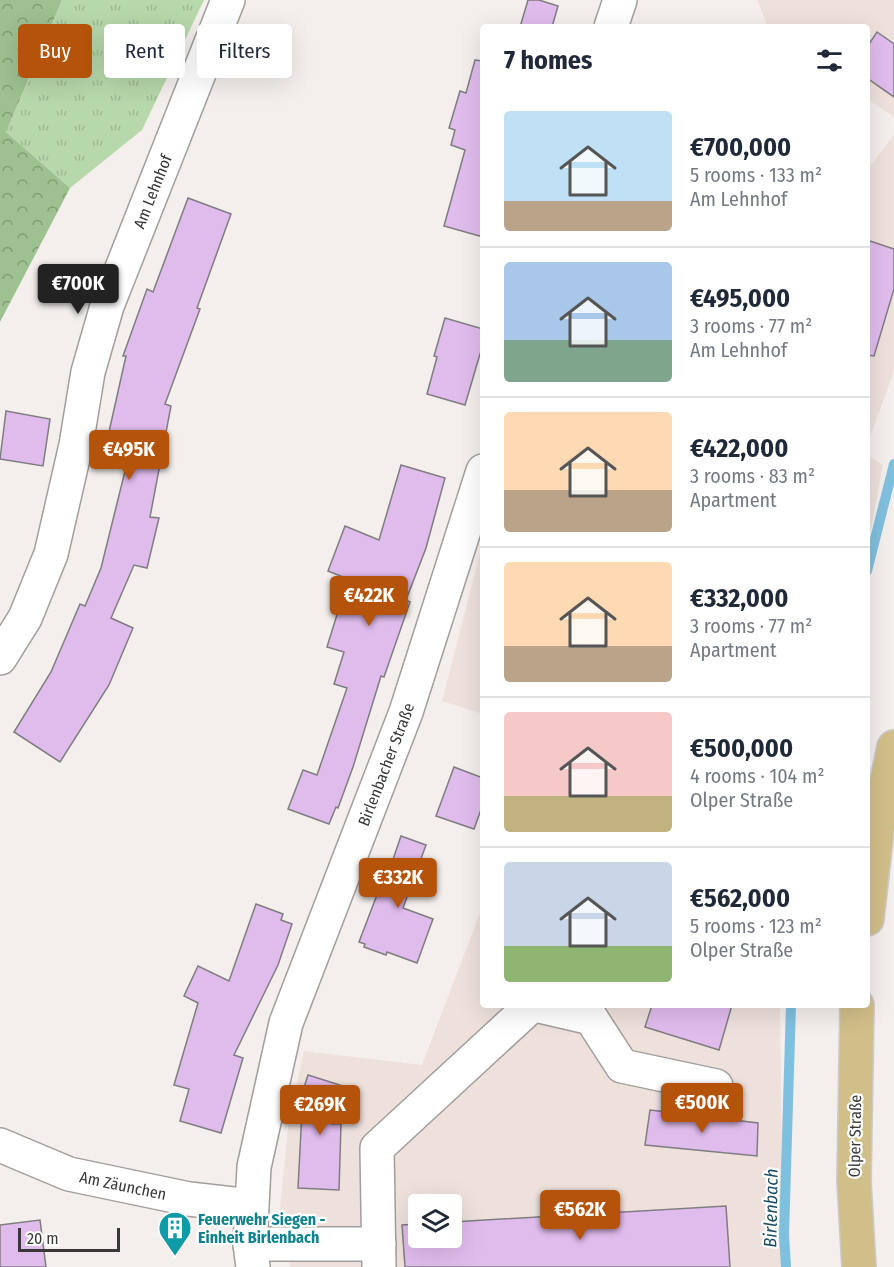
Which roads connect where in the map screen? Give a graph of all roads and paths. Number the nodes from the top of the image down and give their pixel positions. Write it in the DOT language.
graph roads {
  1 [pos="228,0"];
  2 [pos="620,0"];
  3 [pos="612,24"];
  4 [pos="480,480"];
  5 [pos="0,658"];
  6 [pos="894,747"];
  7 [pos="870,892"];
  8 [pos="530,1008"];
  9 [pos="546,1008"];
  10 [pos="857,1008"];
  11 [pos="717,1086"];
  12 [pos="0,1145"];
  13 [pos="251,1206"];
  14 [pos="252,1255"];
  15 [pos="379,1255"];
  16 [pos="859,1267"];
  1 -- 5 [label="street, Am Lehnhof"];
  2 -- 3 [label="street"];
  4 -- 13 [label="street, Birlenbacher Straße"];
  6 -- 7 [label="main road"];
  8 -- 15 [label="street"];
  9 -- 11 [label="street"];
  10 -- 16 [label="main road, Olper Straße"];
  12 -- 13 [label="street, Am Zäunchen"];
  13 -- 14 [label="street, Birlenbacher Straße"];
  14 -- 15 [label="street"];
}
